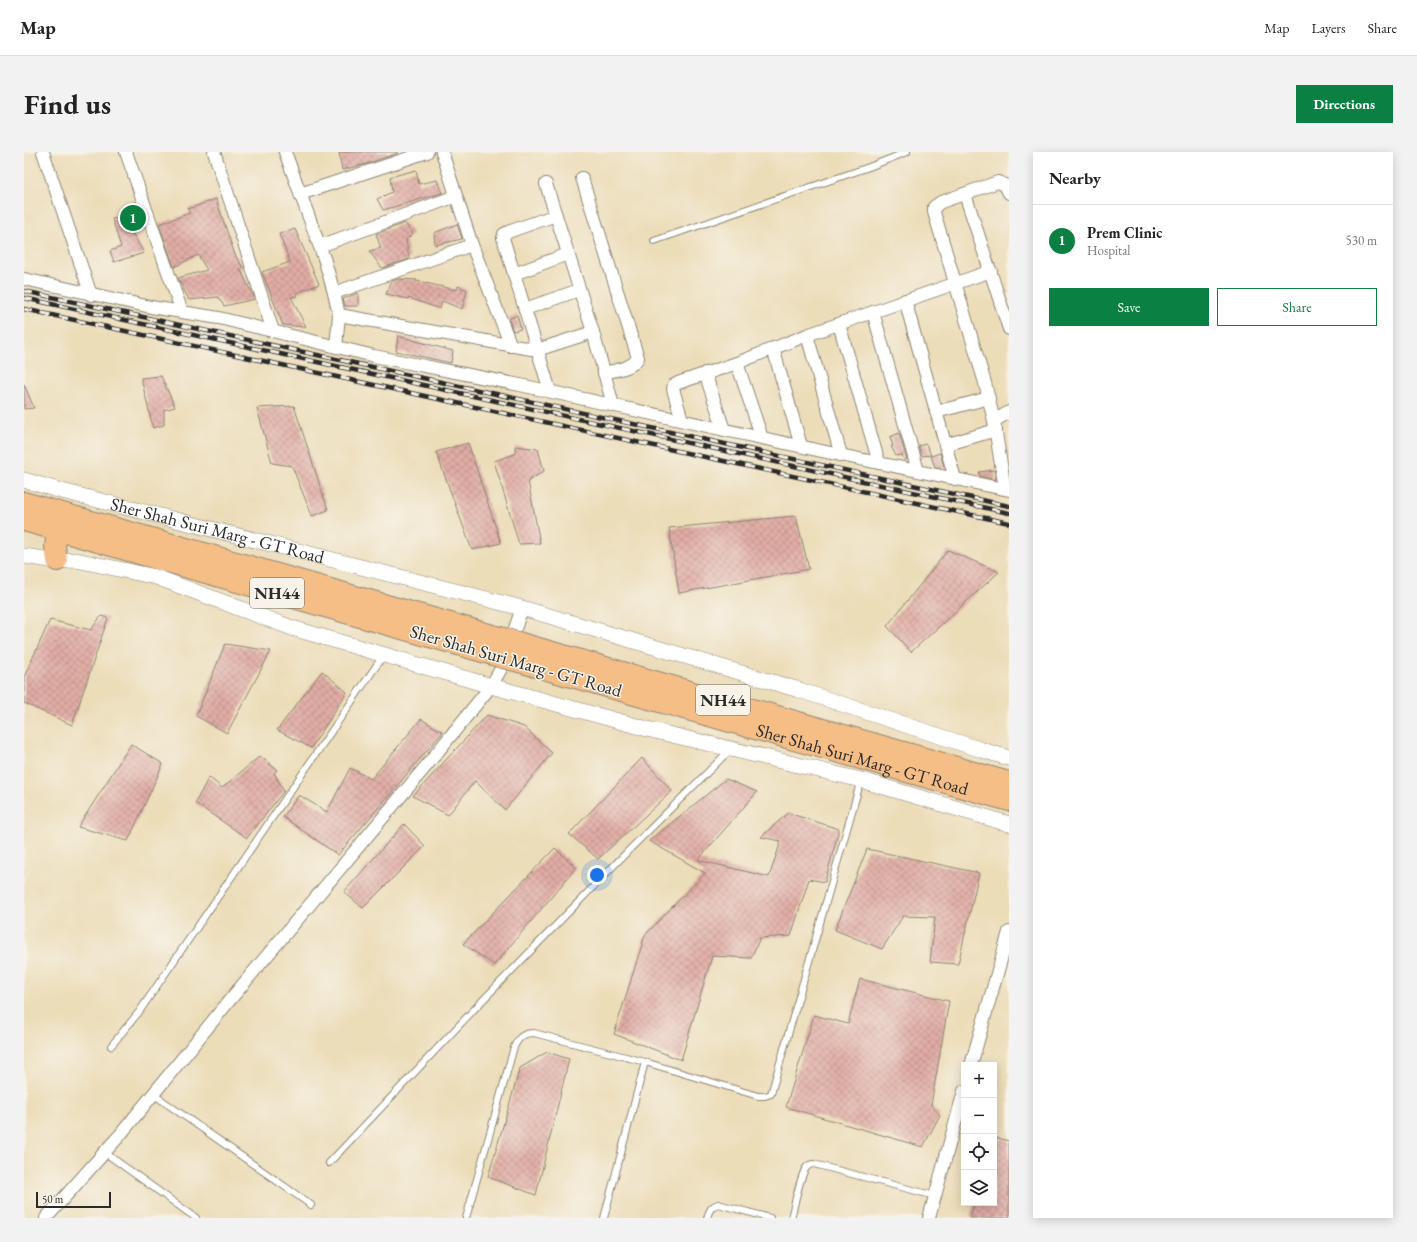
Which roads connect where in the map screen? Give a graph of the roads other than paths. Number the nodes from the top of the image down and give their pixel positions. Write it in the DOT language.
graph roads {
  1 [pos="43,152"];
  2 [pos="126,152"];
  3 [pos="214,152"];
  4 [pos="285,152"];
  5 [pos="428,152"];
  6 [pos="442,152"];
  7 [pos="908,152"];
  8 [pos="582,178"];
  9 [pos="546,184"];
  10 [pos="1009,193"];
  11 [pos="300,194"];
  12 [pos="965,194"];
  13 [pos="456,196"];
  14 [pos="556,216"];
  15 [pos="654,241"];
  16 [pos="472,245"];
  17 [pos="320,246"];
  18 [pos="568,254"];
  19 [pos="990,271"];
  20 [pos="514,274"];
  21 [pos="24,279"];
  22 [pos="955,283"];
  23 [pos="580,290"];
  24 [pos="334,293"];
  25 [pos="91,295"];
  26 [pos="905,300"];
  27 [pos="526,309"];
  28 [pos="182,312"];
  29 [pos="873,312"];
  30 [pos="339,315"];
  31 [pos="839,324"];
  32 [pos="1009,329"];
  33 [pos="273,331"];
  34 [pos="593,332"];
  35 [pos="807,335"];
  36 [pos="511,346"];
  37 [pos="336,347"];
  38 [pos="773,348"];
  39 [pos="537,350"];
  40 [pos="737,362"];
  41 [pos="604,373"];
  42 [pos="705,373"];
  43 [pos="550,391"];
  44 [pos="989,398"];
  45 [pos="613,405"];
  46 [pos="936,412"];
  47 [pos="1009,412"];
  48 [pos="682,420"];
  49 [pos="995,426"];
  50 [pos="724,430"];
  51 [pos="762,438"];
  52 [pos="945,445"];
  53 [pos="801,446"];
  54 [pos="841,455"];
  55 [pos="879,463"];
  56 [pos="918,471"];
  57 [pos="955,478"];
  58 [pos="24,480"];
  59 [pos="1007,490"];
  60 [pos="24,502"];
  61 [pos="24,521"];
  62 [pos="58,531"];
  63 [pos="24,556"];
  64 [pos="57,561"];
  65 [pos="522,608"];
  66 [pos="508,649"];
  67 [pos="384,654"];
  68 [pos="491,686"];
  69 [pos="732,749"];
  70 [pos="1009,758"];
  71 [pos="861,780"];
  72 [pos="1009,782"];
  73 [pos="1009,801"];
  74 [pos="1009,824"];
  75 [pos="1009,932"];
  76 [pos="111,1046"];
  77 [pos="645,1062"];
  78 [pos="972,1062"];
  79 [pos="154,1094"];
  80 [pos="962,1098"];
  81 [pos="104,1152"];
  82 [pos="329,1163"];
  83 [pos="935,1196"];
  84 [pos="311,1205"];
  85 [pos="46,1218"];
  86 [pos="196,1218"];
  87 [pos="466,1218"];
  88 [pos="604,1218"];
  89 [pos="707,1218"];
  90 [pos="770,1218"];
  91 [pos="791,1218"];
  92 [pos="928,1218"];
  1 -- 25 [label="street"];
  2 -- 28 [label="street"];
  3 -- 33 [label="street"];
  4 -- 11 [label="street"];
  5 -- 11 [label="street"];
  6 -- 13 [label="street"];
  7 -- 15 [label="lane"];
  8 -- 41 [label="street"];
  9 -- 14 [label="street"];
  10 -- 12 [label="street"];
  11 -- 17 [label="street"];
  12 -- 19 [label="street"];
  12 -- 22 [label="street"];
  13 -- 16 [label="street"];
  13 -- 17 [label="street"];
  14 -- 18 [label="street"];
  14 -- 20 [label="street"];
  16 -- 24 [label="street"];
  16 -- 36 [label="street"];
  17 -- 24 [label="street"];
  18 -- 20 [label="street"];
  18 -- 23 [label="street"];
  19 -- 22 [label="street"];
  19 -- 32 [label="street"];
  20 -- 27 [label="street"];
  21 -- 25 [label="street"];
  22 -- 26 [label="street"];
  22 -- 44 [label="street"];
  23 -- 27 [label="street"];
  23 -- 34 [label="street"];
  24 -- 30 [label="street"];
  25 -- 28 [label="street"];
  26 -- 29 [label="street"];
  26 -- 46 [label="street"];
  27 -- 39 [label="street"];
  28 -- 33 [label="street"];
  29 -- 31 [label="street"];
  29 -- 56 [label="street"];
  30 -- 36 [label="street"];
  30 -- 37 [label="street"];
  31 -- 35 [label="street"];
  31 -- 55 [label="street"];
  33 -- 37 [label="street"];
  34 -- 39 [label="street"];
  34 -- 41 [label="street"];
  35 -- 38 [label="street"];
  35 -- 54 [label="street"];
  36 -- 39 [label="street"];
  37 -- 43 [label="street"];
  38 -- 40 [label="street"];
  38 -- 53 [label="street"];
  39 -- 43 [label="street"];
  40 -- 42 [label="street"];
  40 -- 51 [label="street"];
  41 -- 45 [label="street"];
  42 -- 48 [label="street"];
  42 -- 50 [label="street"];
  43 -- 45 [label="street"];
  44 -- 46 [label="street"];
  44 -- 49 [label="street"];
  45 -- 48 [label="street"];
  46 -- 52 [label="street"];
  47 -- 49 [label="street"];
  48 -- 50 [label="street"];
  49 -- 52 [label="street"];
  49 -- 59 [label="street"];
  50 -- 51 [label="street"];
  51 -- 53 [label="street"];
  52 -- 57 [label="street"];
  53 -- 54 [label="street"];
  54 -- 55 [label="street"];
  55 -- 56 [label="street"];
  56 -- 57 [label="street"];
  57 -- 59 [label="street"];
  58 -- 65 [label="street, Sher Shah Suri Marg - GT Road"];
  60 -- 66 [label="highway, Sher Shah Suri Marg - GT Road / NH44"];
  61 -- 62 [label="highway, Sher Shah Suri Marg - GT Road / NH44"];
  62 -- 64 [label="highway"];
  62 -- 66 [label="highway, Sher Shah Suri Marg - GT Road / NH44"];
  63 -- 64 [label="street, Sher Shah Suri Marg - GT Road"];
  64 -- 67 [label="street, Sher Shah Suri Marg - GT Road"];
  65 -- 68 [label="street"];
  65 -- 70 [label="street, Sher Shah Suri Marg - GT Road"];
  66 -- 72 [label="highway, Sher Shah Suri Marg - GT Road / NH44"];
  66 -- 73 [label="highway, Sher Shah Suri Marg - GT Road / NH44"];
  67 -- 68 [label="street, Sher Shah Suri Marg - GT Road"];
  67 -- 76 [label="lane"];
  68 -- 69 [label="street, Sher Shah Suri Marg - GT Road"];
  68 -- 79 [label="street"];
  69 -- 71 [label="street, Sher Shah Suri Marg - GT Road"];
  69 -- 82 [label="lane"];
  71 -- 74 [label="street, Sher Shah Suri Marg - GT Road"];
  71 -- 77 [label="lane"];
  75 -- 78 [label="street"];
  77 -- 87 [label="lane"];
  77 -- 88 [label="lane"];
  79 -- 81 [label="street"];
  79 -- 84 [label="lane"];
  80 -- 83 [label="street"];
  81 -- 85 [label="street"];
  81 -- 86 [label="lane"];
  83 -- 91 [label="lane"];
  83 -- 92 [label="street"];
  89 -- 90 [label="lane"];
}
